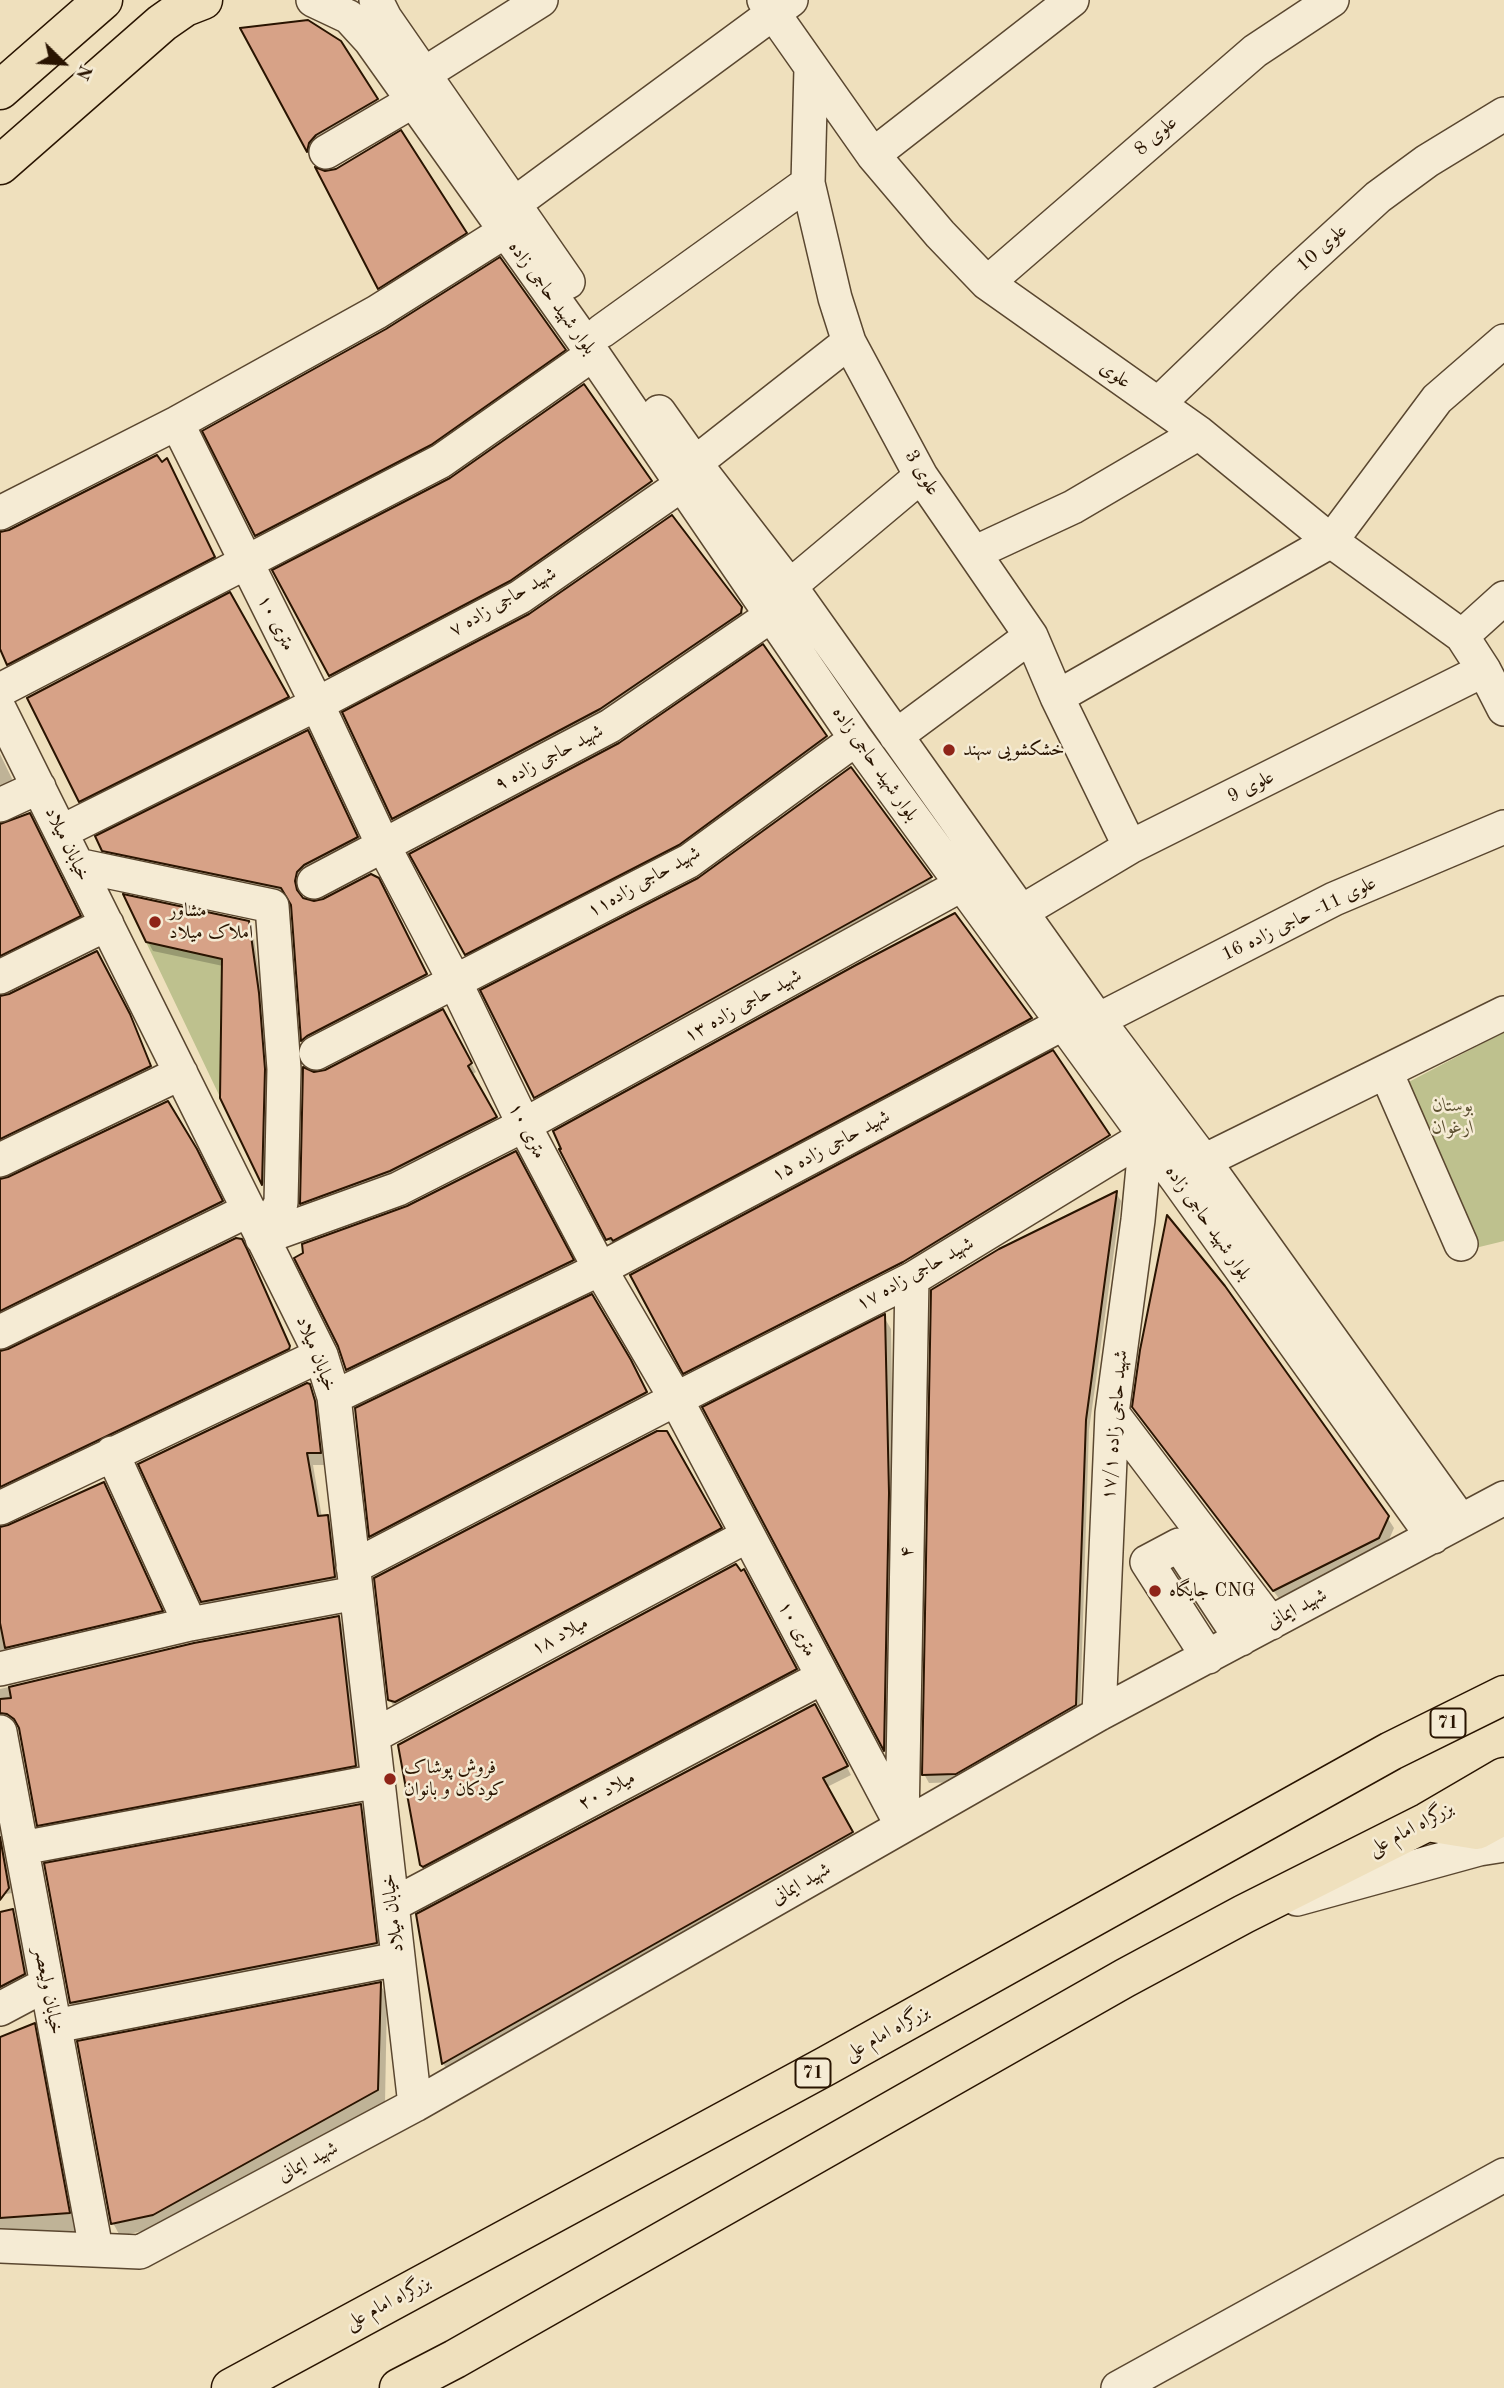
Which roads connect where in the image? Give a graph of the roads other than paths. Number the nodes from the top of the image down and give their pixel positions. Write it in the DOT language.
graph roads {
  1 [pos="103,0"];
  2 [pos="203,0"];
  3 [pos="313,0"];
  4 [pos="376,0"];
  5 [pos="541,0"];
  6 [pos="1332,0"];
  7 [pos="1068,1"];
  8 [pos="776,5"];
  9 [pos="166,12"];
  10 [pos="811,68"];
  11 [pos="419,88"];
  12 [pos="0,90"];
  13 [pos="1504,114"];
  14 [pos="326,152"];
  15 [pos="873,155"];
  16 [pos="0,164"];
  17 [pos="808,183"];
  18 [pos="509,218"];
  19 [pos="987,283"];
  20 [pos="1504,341"];
  21 [pos="597,342"];
  22 [pos="849,342"];
  23 [pos="1158,404"];
  24 [pos="177,423"];
  25 [pos="1199,433"];
  26 [pos="688,474"];
  27 [pos="921,476"];
  28 [pos="0,513"];
  29 [pos="1331,541"];
  30 [pos="974,553"];
  31 [pos="246,564"];
  32 [pos="790,586"];
  33 [pos="1504,598"];
  34 [pos="772,615"];
  35 [pos="1031,636"];
  36 [pos="1462,636"];
  37 [pos="1484,670"];
  38 [pos="0,690"];
  39 [pos="1057,697"];
  40 [pos="317,704"];
  41 [pos="1504,709"];
  42 [pos="0,710"];
  43 [pos="896,736"];
  44 [pos="856,739"];
  45 [pos="38,787"];
  46 [pos="0,805"];
  47 [pos="1504,827"];
  48 [pos="61,832"];
  49 [pos="383,845"];
  50 [pos="1130,847"];
  51 [pos="77,864"];
  52 [pos="314,882"];
  53 [pos="961,885"];
  54 [pos="1021,912"];
  55 [pos="107,924"];
  56 [pos="0,977"];
  57 [pos="455,982"];
  58 [pos="1504,1013"];
  59 [pos="1098,1020"];
  60 [pos="1062,1024"];
  61 [pos="317,1053"];
  62 [pos="1386,1072"];
  63 [pos="181,1073"];
  64 [pos="524,1125"];
  65 [pos="1146,1136"];
  66 [pos="0,1160"];
  67 [pos="1191,1171"];
  68 [pos="1138,1220"];
  69 [pos="256,1224"];
  70 [pos="1461,1244"];
  71 [pos="600,1269"];
  72 [pos="912,1279"];
  73 [pos="0,1332"];
  74 [pos="321,1355"];
  75 [pos="334,1397"];
  76 [pos="676,1399"];
  77 [pos="1112,1413"];
  78 [pos="112,1453"];
  79 [pos="1504,1498"];
  80 [pos="0,1508"];
  81 [pos="1461,1521"];
  82 [pos="747,1536"];
  83 [pos="1433,1537"];
  84 [pos="1200,1577"];
  85 [pos="355,1580"];
  86 [pos="1169,1597"];
  87 [pos="1271,1623"];
  88 [pos="190,1624"];
  89 [pos="1241,1639"];
  90 [pos="1208,1657"];
  91 [pos="1504,1664"];
  92 [pos="0,1669"];
  93 [pos="823,1677"];
  94 [pos="1504,1695"];
  95 [pos="1099,1714"];
  96 [pos="0,1734"];
  97 [pos="373,1736"];
  98 [pos="1391,1751"];
  99 [pos="1504,1777"];
  100 [pos="378,1781"];
  101 [pos="1504,1815"];
  102 [pos="1427,1822"];
  103 [pos="902,1826"];
  104 [pos="1504,1845"];
  105 [pos="22,1848"];
  106 [pos="15,1892"];
  107 [pos="392,1906"];
  108 [pos="1244,1914"];
  109 [pos="398,1959"];
  110 [pos="47,1984"];
  111 [pos="0,2009"];
  112 [pos="55,2026"];
  113 [pos="415,2105"];
  114 [pos="1504,2175"];
  115 [pos="0,2246"];
  116 [pos="96,2249"];
  117 [pos="231,2388"];
  118 [pos="399,2388"];
  119 [pos="1118,2388"];
  1 -- 12 [label="main road"];
  2 -- 9 [label="main road"];
  3 -- 11 [label="street, بلوار شهید حاجی زاده"];
  4 -- 11 [label="street, بلوار شهید حاجی زاده"];
  5 -- 11 [label="street"];
  6 -- 19 [label="street, علوی 8"];
  7 -- 15 [label="street"];
  8 -- 10 [label="street, علوی"];
  8 -- 18 [label="street"];
  9 -- 16 [label="main road"];
  10 -- 15 [label="street, علوی"];
  10 -- 17 [label="street, علوی 3"];
  11 -- 14 [label="street"];
  11 -- 18 [label="street, بلوار شهید حاجی زاده"];
  13 -- 23 [label="street, علوی 10"];
  15 -- 19 [label="street, علوی"];
  17 -- 21 [label="street"];
  17 -- 22 [label="street, علوی 3"];
  18 -- 21 [label="street, بلوار شهید حاجی زاده"];
  18 -- 24 [label="street"];
  19 -- 23 [label="street, علوی"];
  20 -- 29 [label="street"];
  21 -- 26 [label="street, بلوار شهید حاجی زاده"];
  21 -- 31 [label="street"];
  22 -- 26 [label="street, شهید حاجی زاده ۷"];
  22 -- 27 [label="street, علوی 3"];
  23 -- 25 [label="street, علوی"];
  24 -- 28 [label="street"];
  24 -- 31 [label="street, ۱۰ متری"];
  25 -- 29 [label="street, علوی"];
  25 -- 30 [label="street"];
  26 -- 32 [label="street, بلوار شهید حاجی زاده"];
  26 -- 34 [label="street, بلوار شهید حاجی زاده"];
  26 -- 40 [label="street, شهید حاجی زاده ۷"];
  27 -- 30 [label="street, علوی 3"];
  27 -- 32 [label="street"];
  29 -- 36 [label="street, علوی"];
  29 -- 39 [label="street"];
  30 -- 35 [label="street, علوی 3"];
  31 -- 38 [label="street"];
  31 -- 40 [label="street, ۱۰ متری"];
  32 -- 43 [label="street, بلوار شهید حاجی زاده"];
  33 -- 36 [label="street"];
  34 -- 44 [label="street, بلوار شهید حاجی زاده"];
  34 -- 49 [label="street, شهید حاجی زاده ۹"];
  35 -- 39 [label="street, علوی 3"];
  35 -- 43 [label="street"];
  36 -- 37 [label="street, علوی"];
  37 -- 41 [label="street, علوی"];
  37 -- 50 [label="street, علوی 9"];
  39 -- 50 [label="street, علوی 3"];
  40 -- 48 [label="street, شهید حاجی زاده ۷"];
  40 -- 49 [label="street, ۱۰ متری"];
  42 -- 45 [label="street, خیابان میلاد"];
  43 -- 54 [label="street, بلوار شهید حاجی زاده"];
  44 -- 53 [label="street, بلوار شهید حاجی زاده"];
  44 -- 57 [label="street, شهید حاجی زاده۱۱"];
  45 -- 46 [label="street"];
  45 -- 48 [label="street, خیابان میلاد"];
  47 -- 59 [label="street, علوی 11- حاجی زاده 16"];
  48 -- 51 [label="street, خیابان میلاد"];
  49 -- 52 [label="street, شهید حاجی زاده ۹"];
  49 -- 57 [label="street, ۱۰ متری"];
  50 -- 54 [label="street, علوی 9"];
  51 -- 55 [label="street, خیابان میلاد"];
  51 -- 69 [label="street"];
  53 -- 60 [label="street, بلوار شهید حاجی زاده"];
  53 -- 64 [label="street, شهید حاجی زاده ۱۳"];
  54 -- 59 [label="street, بلوار شهید حاجی زاده"];
  55 -- 56 [label="street"];
  55 -- 63 [label="street, خیابان میلاد"];
  57 -- 61 [label="street, شهید حاجی زاده۱۱"];
  57 -- 64 [label="street, ۱۰ متری"];
  58 -- 62 [label="street"];
  59 -- 67 [label="street, بلوار شهید حاجی زاده"];
  60 -- 65 [label="street, بلوار شهید حاجی زاده"];
  60 -- 71 [label="street, شهید حاجی زاده ۱۵"];
  62 -- 67 [label="street"];
  62 -- 70 [label="street"];
  63 -- 66 [label="street"];
  63 -- 69 [label="street, خیابان میلاد"];
  64 -- 69 [label="street, شهید حاجی زاده ۱۳"];
  64 -- 71 [label="street, ۱۰ متری"];
  65 -- 67 [label="street, بلوار شهید حاجی زاده"];
  65 -- 68 [label="street, شهید حاجی زاده ۱۷/۱"];
  65 -- 72 [label="street, شهید حاجی زاده ۱۷"];
  67 -- 68 [label="street"];
  67 -- 81 [label="street, بلوار شهید حاجی زاده"];
  67 -- 83 [label="street, بلوار شهید حاجی زاده"];
  68 -- 77 [label="street, شهید حاجی زاده ۱۷/۱"];
  69 -- 73 [label="street, شهید حاجی زاده ۱۳"];
  69 -- 74 [label="street, خیابان میلاد"];
  71 -- 75 [label="street, شهید حاجی زاده ۱۵"];
  71 -- 76 [label="street, ۱۰ متری"];
  72 -- 76 [label="street, شهید حاجی زاده ۱۷"];
  72 -- 103 [label="street, ۴"];
  74 -- 75 [label="street, خیابان میلاد"];
  74 -- 78 [label="street"];
  75 -- 85 [label="street, خیابان میلاد"];
  76 -- 82 [label="street, ۱۰ متری"];
  76 -- 85 [label="street, شهید حاجی زاده ۱۷"];
  77 -- 87 [label="street"];
  77 -- 95 [label="street, شهید حاجی زاده ۱۷/۱"];
  78 -- 80 [label="street"];
  78 -- 88 [label="street"];
  79 -- 81 [label="street, شهید ایمانی"];
  81 -- 83 [label="street, شهید ایمانی"];
  82 -- 93 [label="street, ۱۰ متری"];
  82 -- 97 [label="street, میلاد ۱۸"];
  83 -- 87 [label="street, شهید ایمانی"];
  84 -- 86 [label="street"];
  84 -- 86 [label="street"];
  84 -- 89 [label="street"];
  85 -- 88 [label="street, شهید حاجی زاده ۱۷"];
  85 -- 97 [label="street, خیابان میلاد"];
  86 -- 90 [label="street"];
  87 -- 89 [label="street, شهید ایمانی"];
  88 -- 92 [label="street, شهید حاجی زاده ۱۷"];
  89 -- 90 [label="street, شهید ایمانی"];
  90 -- 95 [label="street, شهید ایمانی"];
  91 -- 98 [label="main road"];
  93 -- 103 [label="street, ۱۰ متری"];
  93 -- 107 [label="street, میلاد ۲۰"];
  94 -- 98 [label="main road, بزرگراه امام علی / 71"];
  95 -- 103 [label="street, شهید ایمانی"];
  96 -- 105 [label="street, خیابان ولیعصر"];
  97 -- 100 [label="street, خیابان میلاد"];
  98 -- 117 [label="main road, بزرگراه امام علی / 71"];
  99 -- 102 [label="main road, بزرگراه امام علی"];
  100 -- 105 [label="street"];
  100 -- 107 [label="street, خیابان میلاد"];
  101 -- 102 [label="main road"];
  102 -- 108 [label="main road, بزرگراه امام علی"];
  103 -- 113 [label="street, شهید ایمانی"];
  104 -- 108 [label="street"];
  105 -- 106 [label="street, خیابان ولیعصر"];
  106 -- 110 [label="street, خیابان ولیعصر"];
  107 -- 109 [label="street, خیابان میلاد"];
  108 -- 118 [label="main road, بزرگراه امام علی"];
  109 -- 112 [label="street"];
  109 -- 113 [label="street, خیابان میلاد"];
  110 -- 111 [label="street"];
  110 -- 112 [label="street, خیابان ولیعصر"];
  112 -- 116 [label="street, خیابان ولیعصر"];
  113 -- 116 [label="street, شهید ایمانی"];
  114 -- 119 [label="street"];
  115 -- 116 [label="street, شهید ایمانی"];
}
